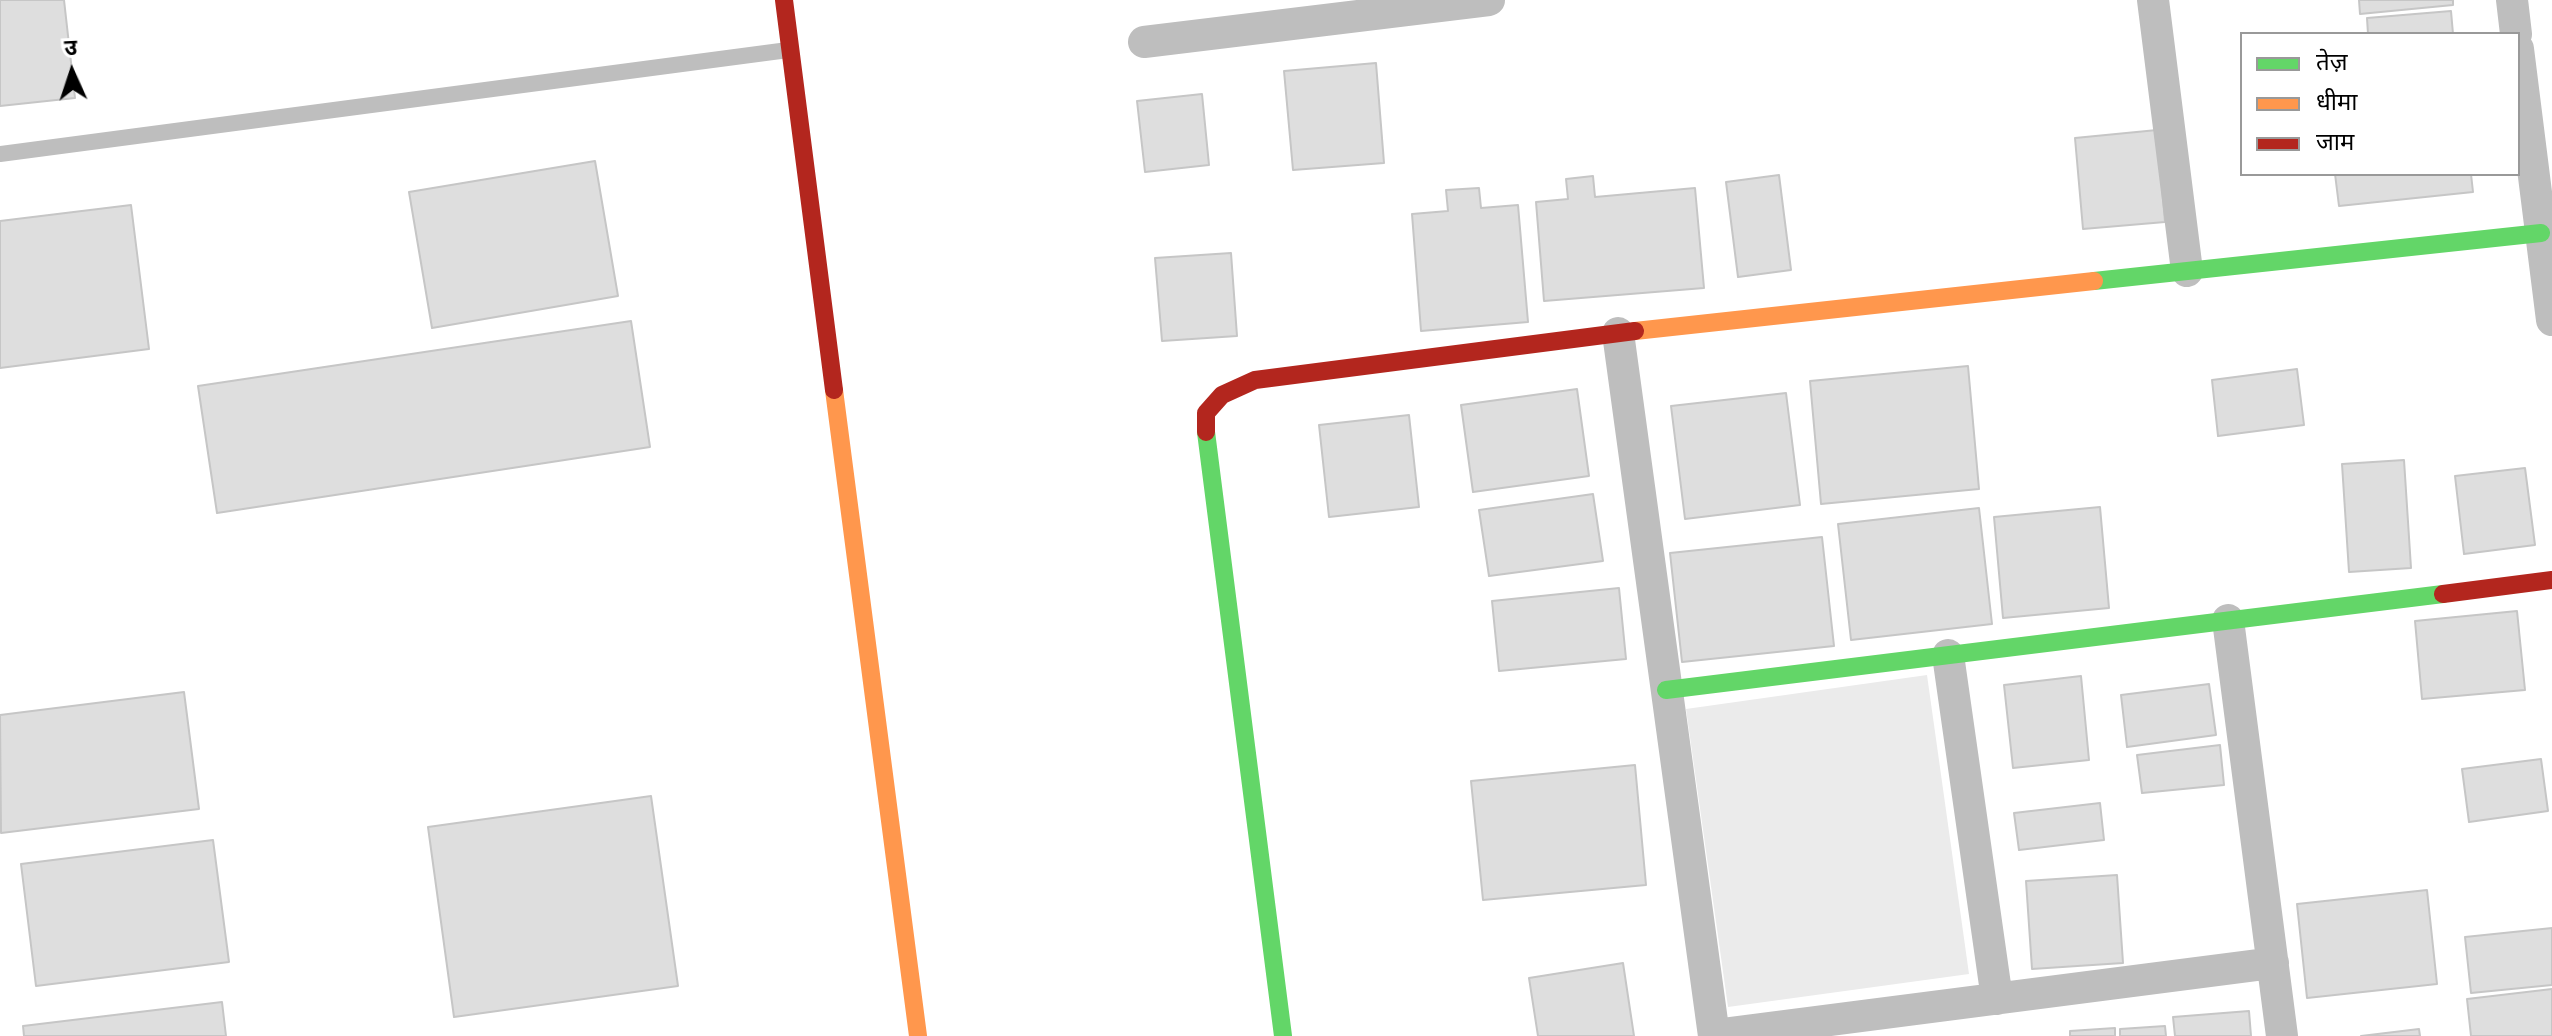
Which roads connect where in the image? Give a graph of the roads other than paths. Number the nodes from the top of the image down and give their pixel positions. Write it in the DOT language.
graph roads {
  1 [pos="784,0"];
  2 [pos="1489,0"];
  3 [pos="2153,0"];
  4 [pos="2512,0"];
  5 [pos="2516,32"];
  6 [pos="1144,42"];
  7 [pos="791,50"];
  8 [pos="2520,65"];
  9 [pos="0,154"];
  10 [pos="2541,233"];
  11 [pos="2187,271"];
  12 [pos="2552,320"];
  13 [pos="1618,333"];
  14 [pos="2552,580"];
  15 [pos="2228,620"];
  16 [pos="1948,655"];
  17 [pos="1666,690"];
  18 [pos="2273,963"];
  19 [pos="1997,999"];
  20 [pos="918,1036"];
  21 [pos="1283,1036"];
  22 [pos="1714,1036"];
  23 [pos="2282,1036"];
  1 -- 7 [label="street"];
  2 -- 6 [label="street"];
  3 -- 11 [label="street"];
  4 -- 5 [label="street"];
  7 -- 9 [label="lane"];
  7 -- 20 [label="street"];
  8 -- 10 [label="street"];
  10 -- 11 [label="street"];
  10 -- 12 [label="street"];
  11 -- 13 [label="street"];
  13 -- 17 [label="street"];
  13 -- 21 [label="street"];
  14 -- 15 [label="street"];
  15 -- 16 [label="street"];
  15 -- 18 [label="street"];
  16 -- 17 [label="street"];
  16 -- 19 [label="street"];
  17 -- 22 [label="street"];
  18 -- 19 [label="street"];
  18 -- 23 [label="street"];
  19 -- 22 [label="street"];
}
